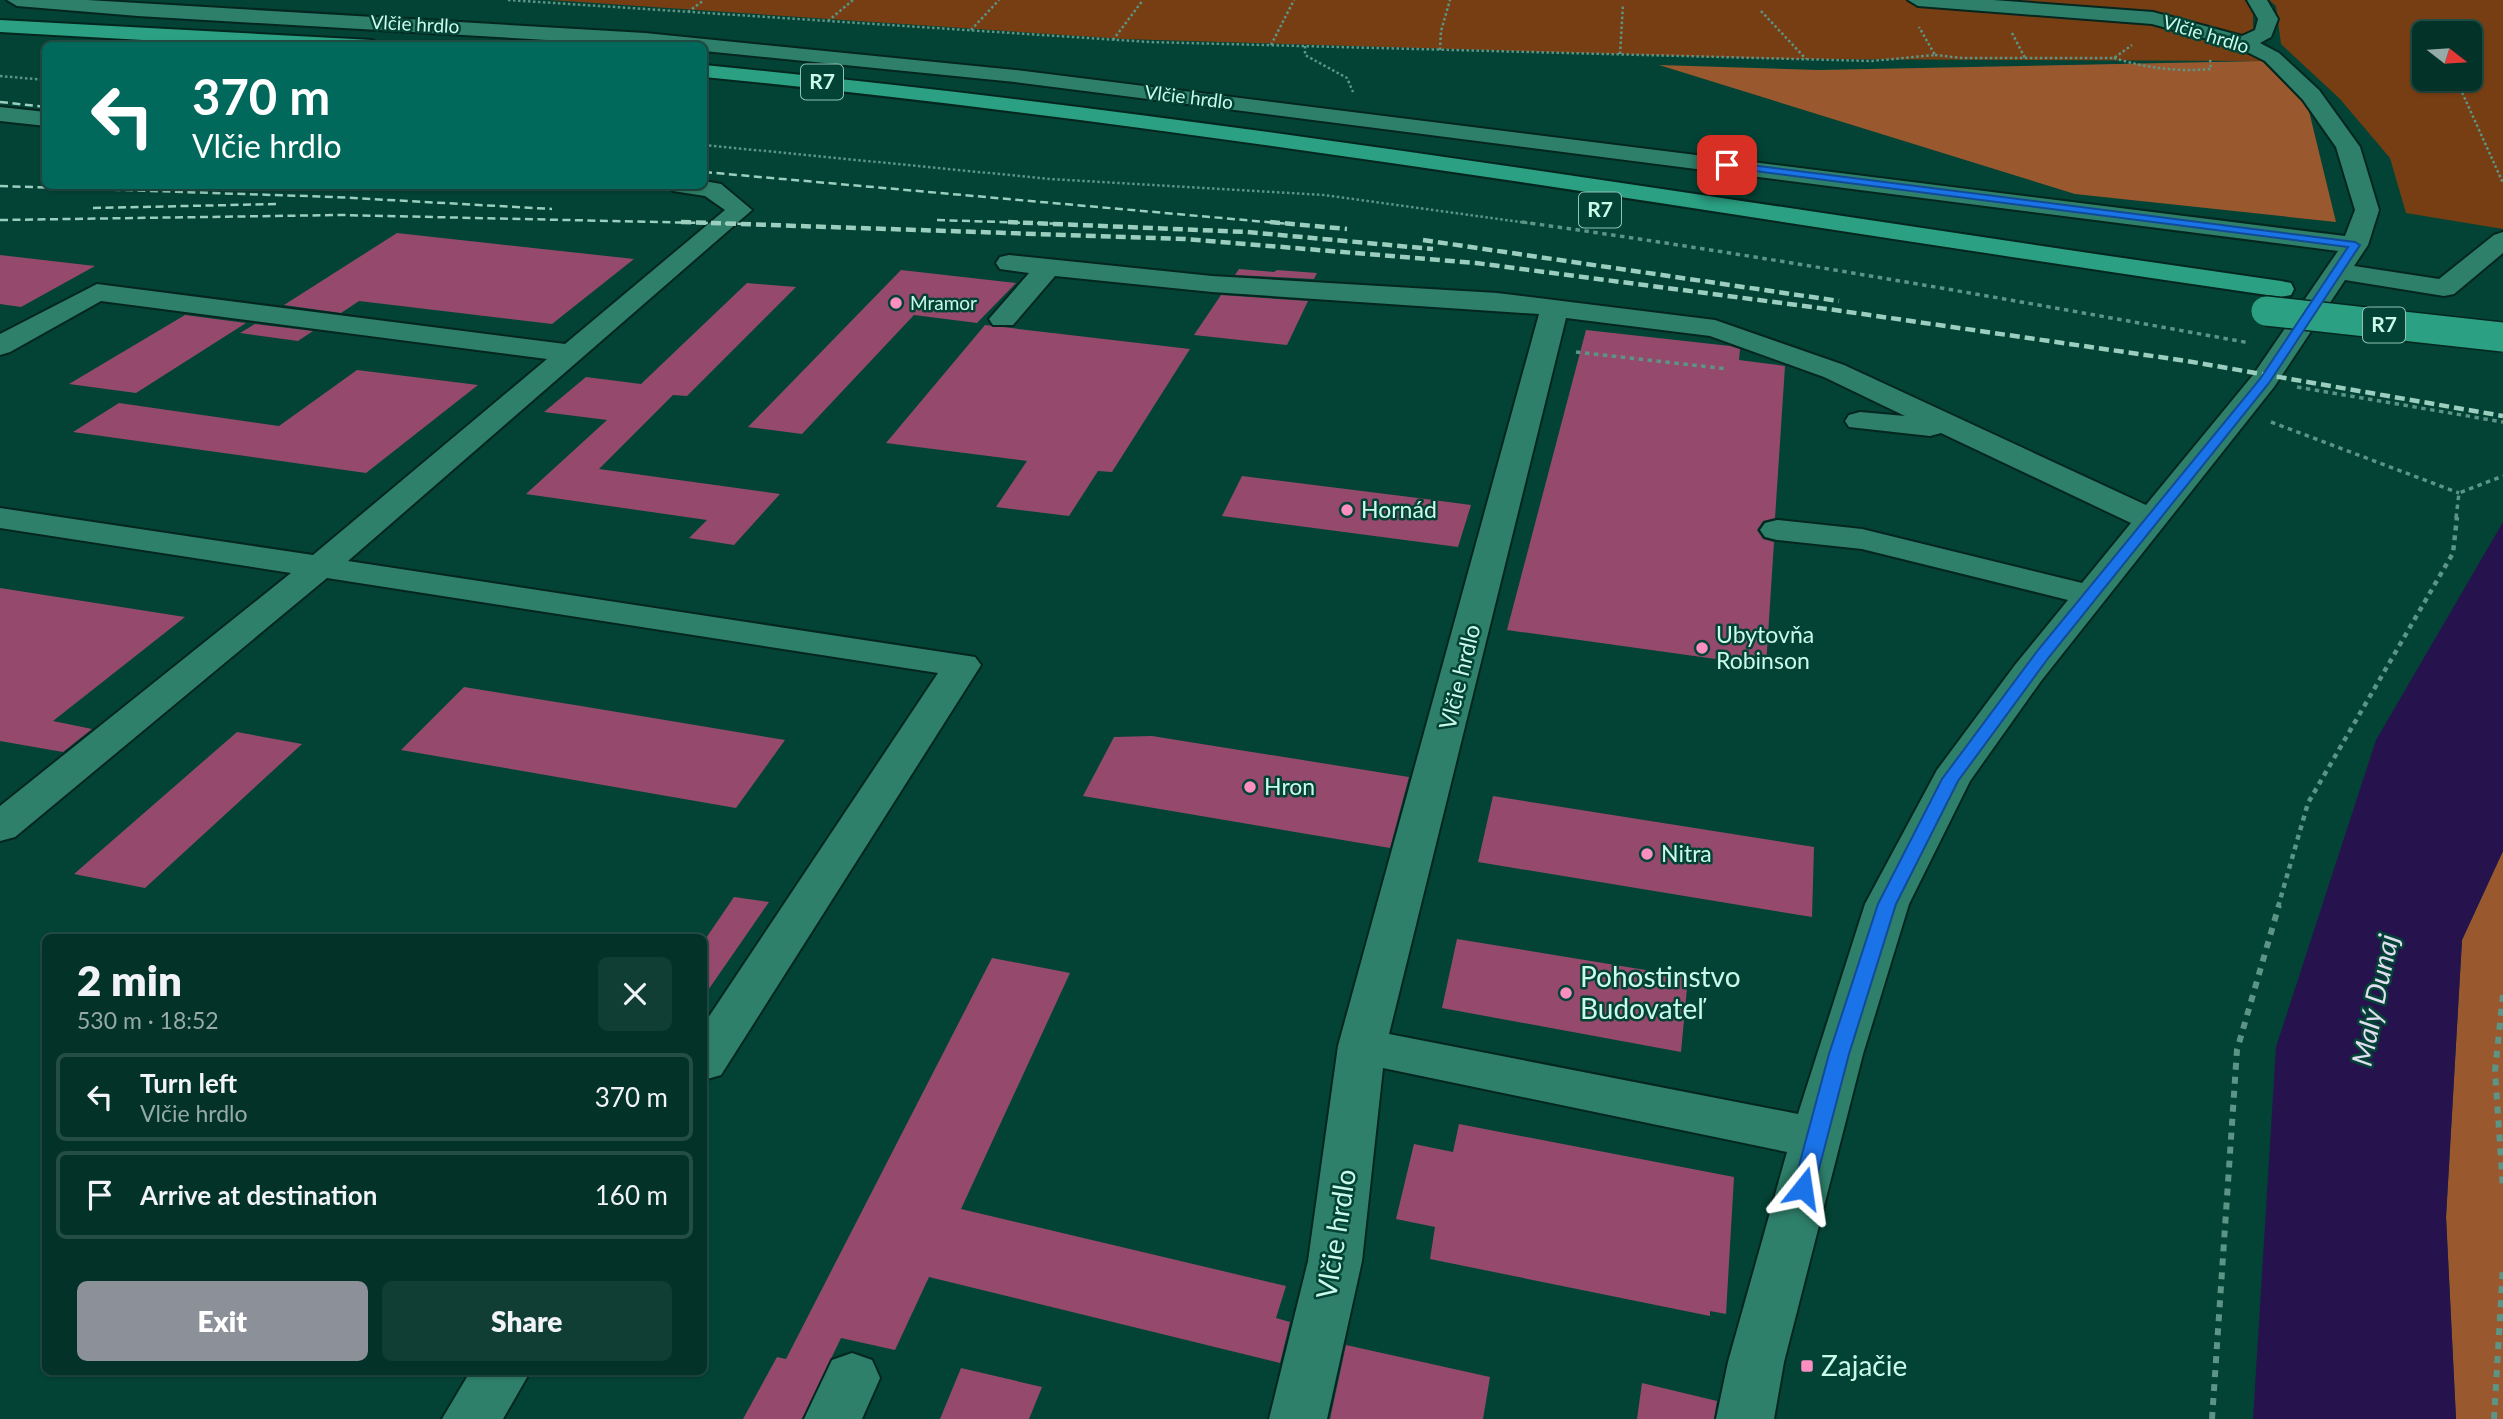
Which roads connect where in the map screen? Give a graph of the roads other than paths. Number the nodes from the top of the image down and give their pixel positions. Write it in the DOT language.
graph roads {
  1 [pos="17,0"];
  2 [pos="2257,0"];
  3 [pos="1916,9"];
  4 [pos="0,26"];
  5 [pos="0,42"];
  6 [pos="298,42"];
  7 [pos="675,42"];
  8 [pos="2244,43"];
  9 [pos="42,44"];
  10 [pos="707,45"];
  11 [pos="707,71"];
  12 [pos="707,89"];
  13 [pos="937,105"];
  14 [pos="0,114"];
  15 [pos="42,119"];
  16 [pos="707,188"];
  17 [pos="2503,240"];
  18 [pos="1890,256"];
  19 [pos="2347,258"];
  20 [pos="1009,263"];
  21 [pos="1048,267"];
  22 [pos="2262,302"];
  23 [pos="1555,307"];
  24 [pos="2503,312"];
  25 [pos="1003,319"];
  26 [pos="2503,337"];
  27 [pos="0,346"];
  28 [pos="570,354"];
  29 [pos="1860,421"];
  30 [pos="1957,429"];
  31 [pos="0,518"];
  32 [pos="2150,519"];
  33 [pos="1777,530"];
  34 [pos="321,566"];
  35 [pos="2089,595"];
  36 [pos="0,827"];
  37 [pos="1362,1046"];
  38 [pos="707,1057"];
  39 [pos="1817,1138"];
  40 [pos="500,1375"];
  41 [pos="471,1419"];
  42 [pos="1298,1419"];
  43 [pos="1745,1419"];
  1 -- 7 [label="street, Vlčie hrdlo"];
  2 -- 8 [label="street"];
  3 -- 8 [label="street, Vlčie hrdlo"];
  4 -- 6 [label="highway"];
  5 -- 9 [label="highway"];
  8 -- 19 [label="street, Vlčie hrdlo"];
  10 -- 19 [label="street, Vlčie hrdlo"];
  11 -- 13 [label="highway, R7"];
  12 -- 13 [label="highway, R7"];
  13 -- 18 [label="highway, R7"];
  13 -- 22 [label="highway, R7"];
  14 -- 15 [label="street"];
  16 -- 28 [label="street"];
  17 -- 19 [label="street"];
  19 -- 32 [label="street, Vlčie hrdlo"];
  20 -- 21 [label="street"];
  21 -- 23 [label="street"];
  21 -- 25 [label="street"];
  22 -- 24 [label="highway, R7"];
  22 -- 26 [label="highway, R7, bridge"];
  23 -- 30 [label="street"];
  23 -- 37 [label="street, Vlčie hrdlo"];
  27 -- 28 [label="street"];
  28 -- 34 [label="street"];
  29 -- 30 [label="street"];
  30 -- 32 [label="street"];
  31 -- 34 [label="street"];
  32 -- 35 [label="street, Vlčie hrdlo"];
  33 -- 35 [label="street"];
  34 -- 36 [label="street"];
  34 -- 38 [label="street"];
  35 -- 39 [label="street, Vlčie hrdlo"];
  37 -- 39 [label="street"];
  37 -- 42 [label="street, Vlčie hrdlo"];
  39 -- 43 [label="street, Vlčie hrdlo"];
  40 -- 41 [label="street"];
}
